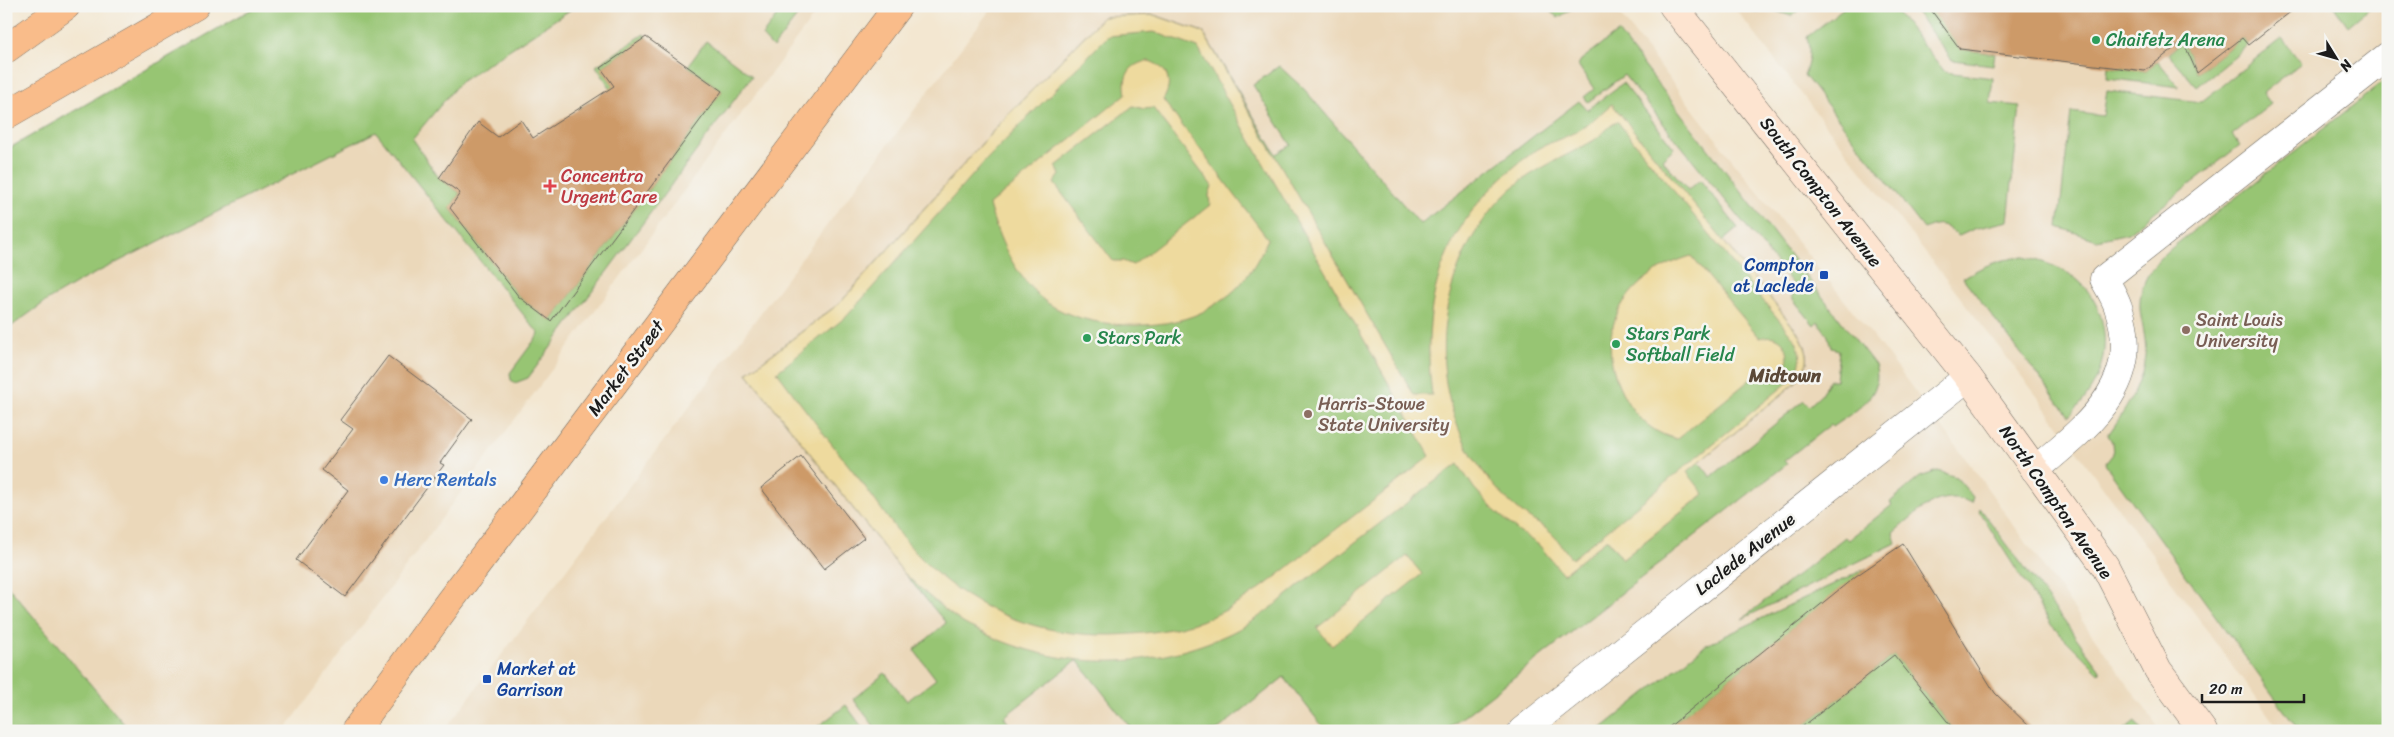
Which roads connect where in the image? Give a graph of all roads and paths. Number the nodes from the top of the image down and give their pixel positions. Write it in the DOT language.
graph roads {
  1 [pos="66,6"];
  2 [pos="195,6"];
  3 [pos="898,6"];
  4 [pos="1673,6"];
  5 [pos="6,49"];
  6 [pos="2388,56"];
  7 [pos="6,115"];
  8 [pos="1968,377"];
  9 [pos="2035,470"];
  10 [pos="355,731"];
  11 [pos="1522,731"];
  12 [pos="2203,731"];
  1 -- 5 [label="main road"];
  2 -- 7 [label="main road"];
  3 -- 10 [label="main road, Market Street"];
  4 -- 8 [label="main road, South Compton Avenue"];
  6 -- 9 [label="street"];
  8 -- 9 [label="main road, North Compton Avenue"];
  8 -- 11 [label="street, Laclede Avenue"];
  9 -- 12 [label="main road, North Compton Avenue"];
}
